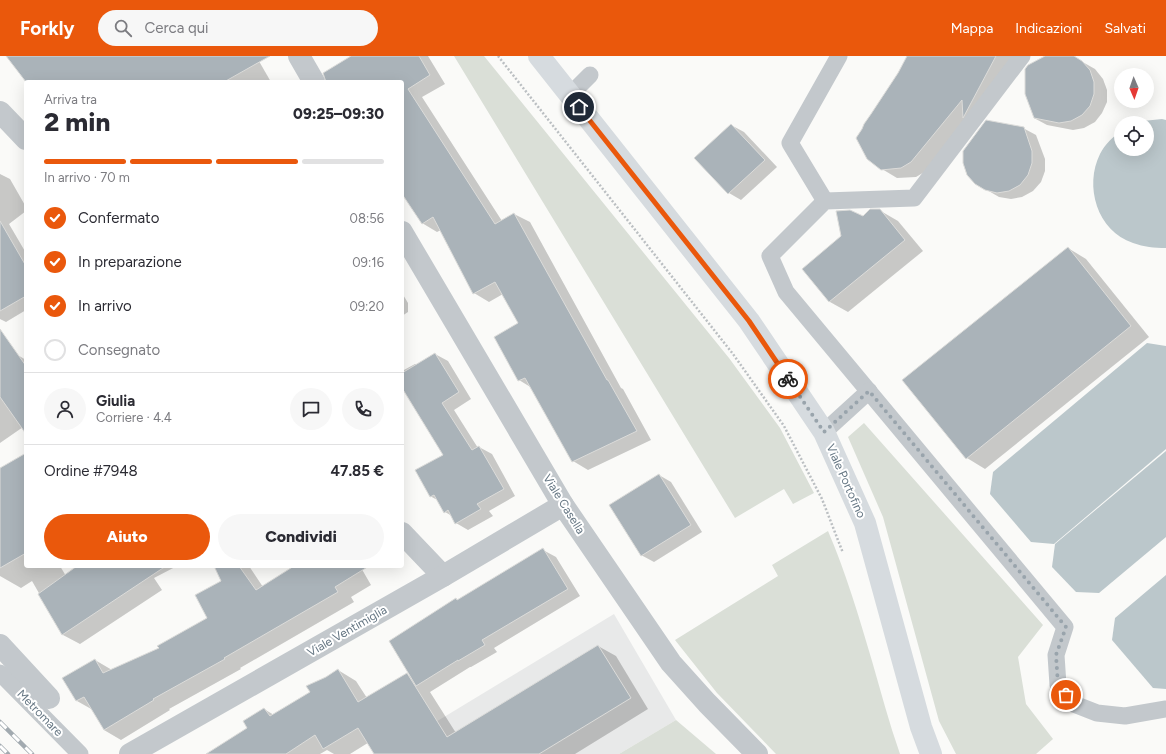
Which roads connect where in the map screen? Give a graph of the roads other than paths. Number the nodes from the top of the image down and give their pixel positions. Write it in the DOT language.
graph roads {
  1 [pos="299,56"];
  2 [pos="539,56"];
  3 [pos="839,56"];
  4 [pos="1022,56"];
  5 [pos="590,75"];
  6 [pos="313,80"];
  7 [pos="570,95"];
  8 [pos="0,112"];
  9 [pos="24,137"];
  10 [pos="825,201"];
  11 [pos="404,235"];
  12 [pos="869,391"];
  13 [pos="824,432"];
  14 [pos="562,505"];
  15 [pos="404,535"];
  16 [pos="443,576"];
  17 [pos="0,646"];
  18 [pos="0,673"];
  19 [pos="48,698"];
  20 [pos="1166,709"];
  21 [pos="80,754"];
  22 [pos="130,754"];
  23 [pos="757,754"];
  24 [pos="931,754"];
  1 -- 6 [label="street"];
  2 -- 7 [label="street, Viale Portofino"];
  3 -- 10 [label="lane"];
  4 -- 10 [label="lane"];
  5 -- 7 [label="lane"];
  7 -- 13 [label="street, Viale Portofino"];
  8 -- 9 [label="street"];
  10 -- 12 [label="lane"];
  11 -- 14 [label="street, Viale Casella"];
  12 -- 13 [label="lane"];
  12 -- 20 [label="lane"];
  13 -- 24 [label="street, Viale Portofino"];
  14 -- 16 [label="street, Viale Ventimiglia"];
  14 -- 23 [label="street, Viale Casella"];
  15 -- 16 [label="street"];
  16 -- 22 [label="street, Viale Ventimiglia"];
  17 -- 19 [label="street"];
  18 -- 21 [label="lane, Metromare"];
}
